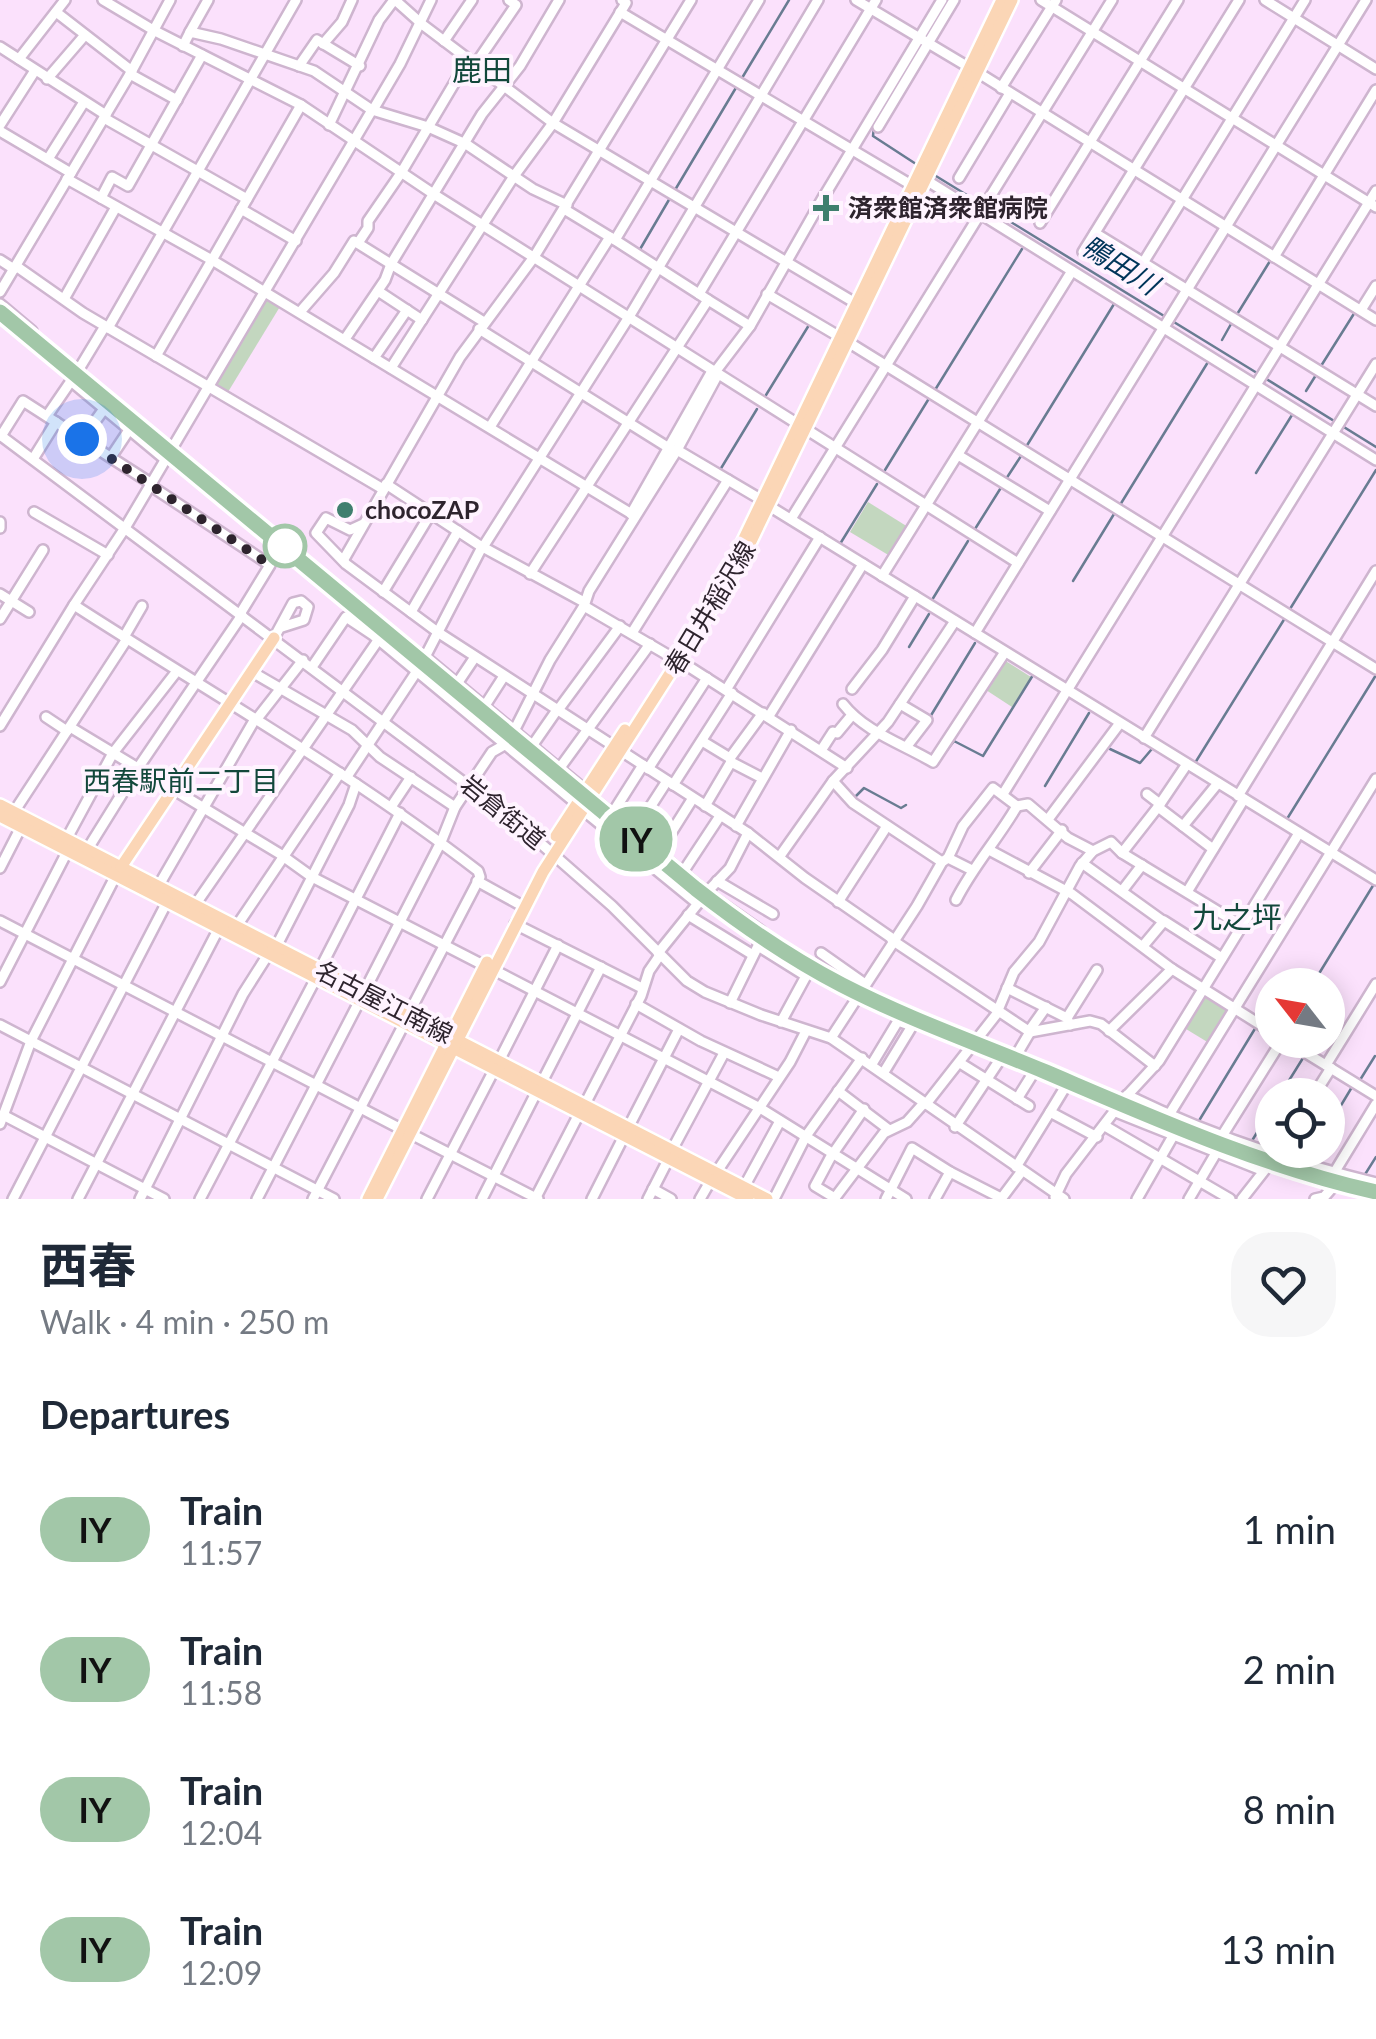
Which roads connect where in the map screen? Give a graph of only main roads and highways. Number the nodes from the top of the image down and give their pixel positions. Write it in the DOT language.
graph roads {
  1 [pos="1002,0"];
  2 [pos="1012,0"];
  3 [pos="973,70"];
  4 [pos="926,171"];
  5 [pos="844,340"];
  6 [pos="278,633"];
  7 [pos="0,805"];
  8 [pos="0,816"];
  9 [pos="66,846"];
  10 [pos="551,851"];
  11 [pos="119,872"];
  12 [pos="272,950"];
  13 [pos="489,968"];
  14 [pos="451,1043"];
  15 [pos="407,1132"];
  16 [pos="746,1193"];
  17 [pos="368,1199"];
  18 [pos="377,1199"];
  19 [pos="771,1199"];
  1 -- 3 [label="main road, 春日井稲沢線"];
  2 -- 3 [label="main road, 春日井稲沢線"];
  3 -- 4 [label="main road, 春日井稲沢線"];
  4 -- 5 [label="main road, 春日井稲沢線"];
  4 -- 5 [label="main road, 春日井稲沢線"];
  5 -- 10 [label="main road, 春日井稲沢線"];
  6 -- 11 [label="main road"];
  7 -- 9 [label="main road, 名古屋江南線"];
  8 -- 9 [label="main road, 名古屋江南線"];
  9 -- 11 [label="main road, 名古屋江南線"];
  9 -- 11 [label="main road, 名古屋江南線"];
  10 -- 13 [label="main road, 春日井稲沢線"];
  10 -- 13 [label="main road, 春日井稲沢線"];
  11 -- 12 [label="main road, 名古屋江南線"];
  11 -- 12 [label="main road, 名古屋江南線"];
  12 -- 14 [label="main road, 名古屋江南線"];
  13 -- 14 [label="main road, 春日井稲沢線"];
  14 -- 15 [label="main road, 春日井稲沢線"];
  14 -- 16 [label="main road, 名古屋江南線"];
  15 -- 17 [label="main road, 春日井稲沢線"];
  15 -- 18 [label="main road, 春日井稲沢線"];
  16 -- 19 [label="main road, 名古屋江南線"];
}
